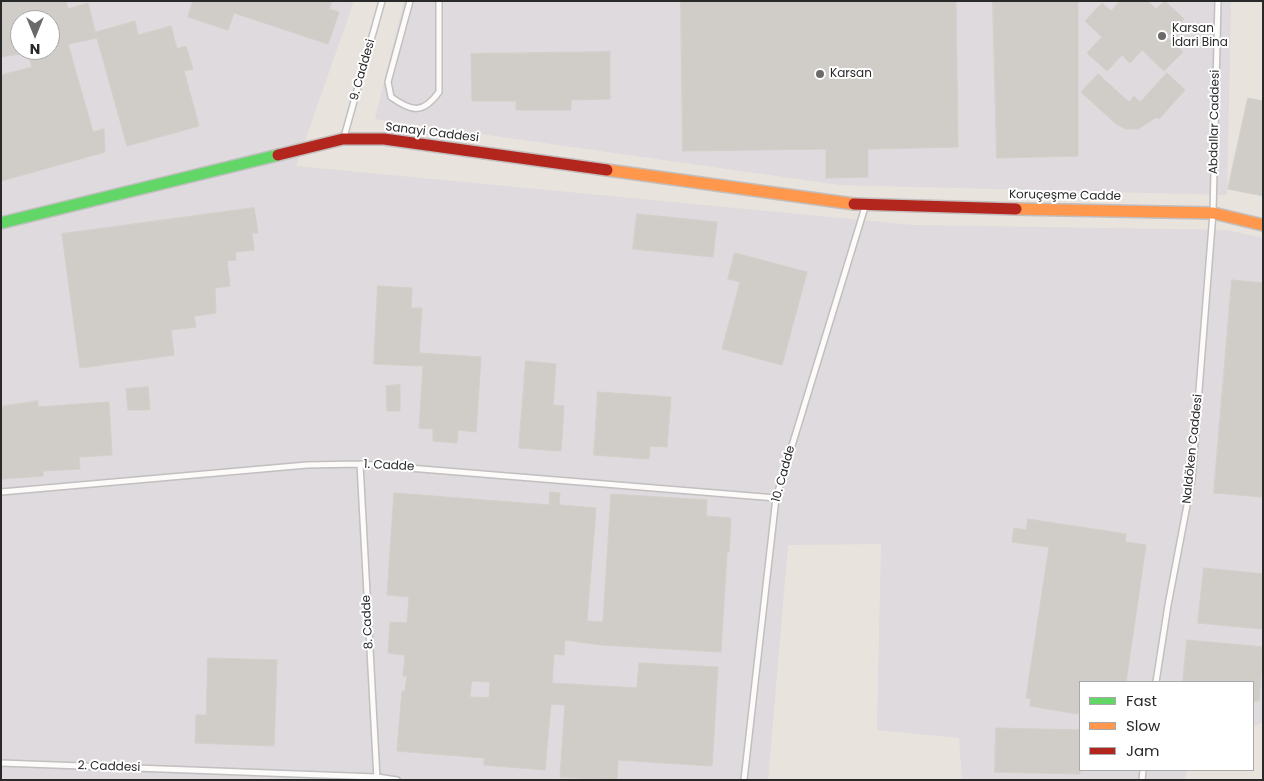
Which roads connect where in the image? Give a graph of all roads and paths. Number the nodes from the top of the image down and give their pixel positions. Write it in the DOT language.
graph roads {
  1 [pos="382,1"];
  2 [pos="410,1"];
  3 [pos="439,1"];
  4 [pos="1218,1"];
  5 [pos="343,140"];
  6 [pos="865,206"];
  7 [pos="1213,213"];
  8 [pos="1,223"];
  9 [pos="1263,225"];
  10 [pos="360,464"];
  11 [pos="1,492"];
  12 [pos="776,498"];
  13 [pos="1156,681"];
  14 [pos="1,763"];
  15 [pos="377,778"];
  16 [pos="397,780"];
  17 [pos="744,780"];
  1 -- 5 [label="lane, 9. Caddesi"];
  2 -- 3 [label="lane"];
  4 -- 7 [label="lane, Abdallar Caddesi"];
  5 -- 6 [label="street, Sanayi Caddesi"];
  5 -- 8 [label="street, Sanayi Caddesi"];
  6 -- 7 [label="street, Koruçeşme Cadde"];
  6 -- 12 [label="lane, 10. Cadde"];
  7 -- 9 [label="street, Koruçeşme Cadde"];
  7 -- 13 [label="lane, Naldöken Caddesi"];
  10 -- 11 [label="lane, 1. Cadde"];
  10 -- 12 [label="lane, 1. Cadde"];
  10 -- 15 [label="lane, 8. Cadde"];
  12 -- 17 [label="lane, 10. Cadde"];
  14 -- 15 [label="lane, 2. Caddesi"];
  15 -- 16 [label="lane, 2. Caddesi"];
}
